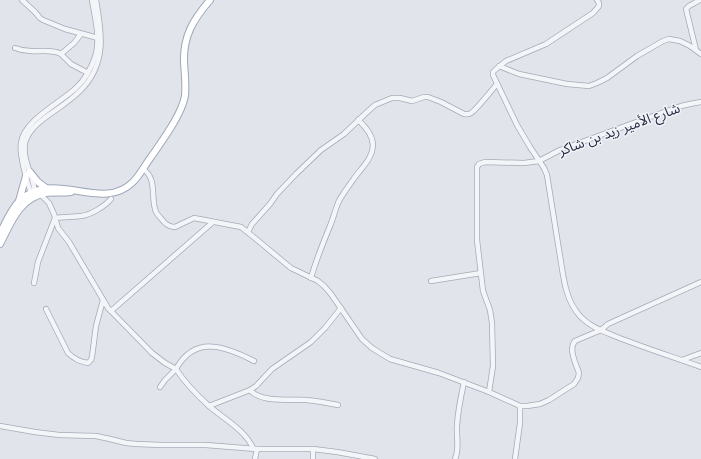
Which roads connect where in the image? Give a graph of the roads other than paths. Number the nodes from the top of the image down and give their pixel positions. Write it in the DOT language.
graph roads {
  1 [pos="22,0"];
  2 [pos="92,0"];
  3 [pos="96,0"];
  4 [pos="210,0"];
  5 [pos="597,0"];
  6 [pos="700,0"];
  7 [pos="29,2"];
  8 [pos="81,34"];
  9 [pos="98,38"];
  10 [pos="15,48"];
  11 [pos="696,50"];
  12 [pos="60,54"];
  13 [pos="701,54"];
  14 [pos="499,66"];
  15 [pos="88,73"];
  16 [pos="497,84"];
  17 [pos="701,102"];
  18 [pos="358,120"];
  19 [pos="539,161"];
  20 [pos="143,169"];
  21 [pos="28,174"];
  22 [pos="46,188"];
  23 [pos="79,192"];
  24 [pos="35,194"];
  25 [pos="111,199"];
  26 [pos="19,201"];
  27 [pos="55,218"];
  28 [pos="213,222"];
  29 [pos="248,232"];
  30 [pos="50,233"];
  31 [pos="61,233"];
  32 [pos="0,234"];
  33 [pos="0,244"];
  34 [pos="481,273"];
  35 [pos="311,278"];
  36 [pos="431,281"];
  37 [pos="701,282"];
  38 [pos="34,283"];
  39 [pos="103,300"];
  40 [pos="341,308"];
  41 [pos="46,309"];
  42 [pos="111,312"];
  43 [pos="601,330"];
  44 [pos="701,353"];
  45 [pos="682,360"];
  46 [pos="254,361"];
  47 [pos="701,367"];
  48 [pos="176,369"];
  49 [pos="464,382"];
  50 [pos="160,387"];
  51 [pos="250,390"];
  52 [pos="489,392"];
  53 [pos="338,405"];
  54 [pos="209,406"];
  55 [pos="520,406"];
  56 [pos="0,426"];
  57 [pos="255,449"];
  58 [pos="313,449"];
  59 [pos="255,459"];
  60 [pos="313,459"];
  61 [pos="375,459"];
  62 [pos="455,459"];
  63 [pos="515,459"];
  1 -- 7 [label="street"];
  2 -- 9 [label="street"];
  3 -- 21 [label="street"];
  4 -- 20 [label="main road"];
  5 -- 14 [label="street"];
  6 -- 11 [label="street"];
  7 -- 8 [label="street"];
  8 -- 9 [label="street"];
  8 -- 12 [label="street"];
  9 -- 15 [label="street"];
  10 -- 12 [label="street"];
  11 -- 13 [label="street"];
  11 -- 14 [label="street"];
  12 -- 15 [label="street"];
  14 -- 16 [label="street"];
  15 -- 21 [label="street"];
  16 -- 18 [label="street"];
  16 -- 19 [label="street"];
  17 -- 19 [label="street, شارع الأمير زيد بن شاكر"];
  18 -- 29 [label="street"];
  18 -- 35 [label="street"];
  19 -- 34 [label="street"];
  19 -- 43 [label="street"];
  20 -- 23 [label="main road"];
  20 -- 28 [label="street"];
  21 -- 22 [label="main road"];
  21 -- 24 [label="street"];
  21 -- 26 [label="main road"];
  22 -- 23 [label="main road"];
  22 -- 24 [label="main road"];
  23 -- 24 [label="main road"];
  24 -- 26 [label="main road"];
  24 -- 27 [label="street"];
  24 -- 33 [label="main road"];
  25 -- 27 [label="street"];
  26 -- 32 [label="main road"];
  27 -- 30 [label="street"];
  27 -- 31 [label="street"];
  28 -- 29 [label="street"];
  28 -- 42 [label="street"];
  29 -- 35 [label="street"];
  30 -- 31 [label="street"];
  30 -- 38 [label="street"];
  31 -- 39 [label="street"];
  34 -- 36 [label="street"];
  34 -- 52 [label="street"];
  35 -- 40 [label="street"];
  37 -- 43 [label="street"];
  39 -- 41 [label="street"];
  39 -- 42 [label="street"];
  40 -- 49 [label="street"];
  40 -- 51 [label="street"];
  42 -- 48 [label="street"];
  43 -- 45 [label="street"];
  43 -- 55 [label="street"];
  44 -- 45 [label="street"];
  45 -- 47 [label="street"];
  46 -- 48 [label="street"];
  48 -- 50 [label="street"];
  48 -- 54 [label="street"];
  49 -- 52 [label="street"];
  49 -- 62 [label="street"];
  51 -- 53 [label="street"];
  51 -- 54 [label="street"];
  52 -- 55 [label="street"];
  54 -- 57 [label="street"];
  55 -- 63 [label="street"];
  56 -- 57 [label="street"];
  57 -- 58 [label="street"];
  57 -- 59 [label="street"];
  58 -- 60 [label="street"];
  58 -- 61 [label="street"];
}
